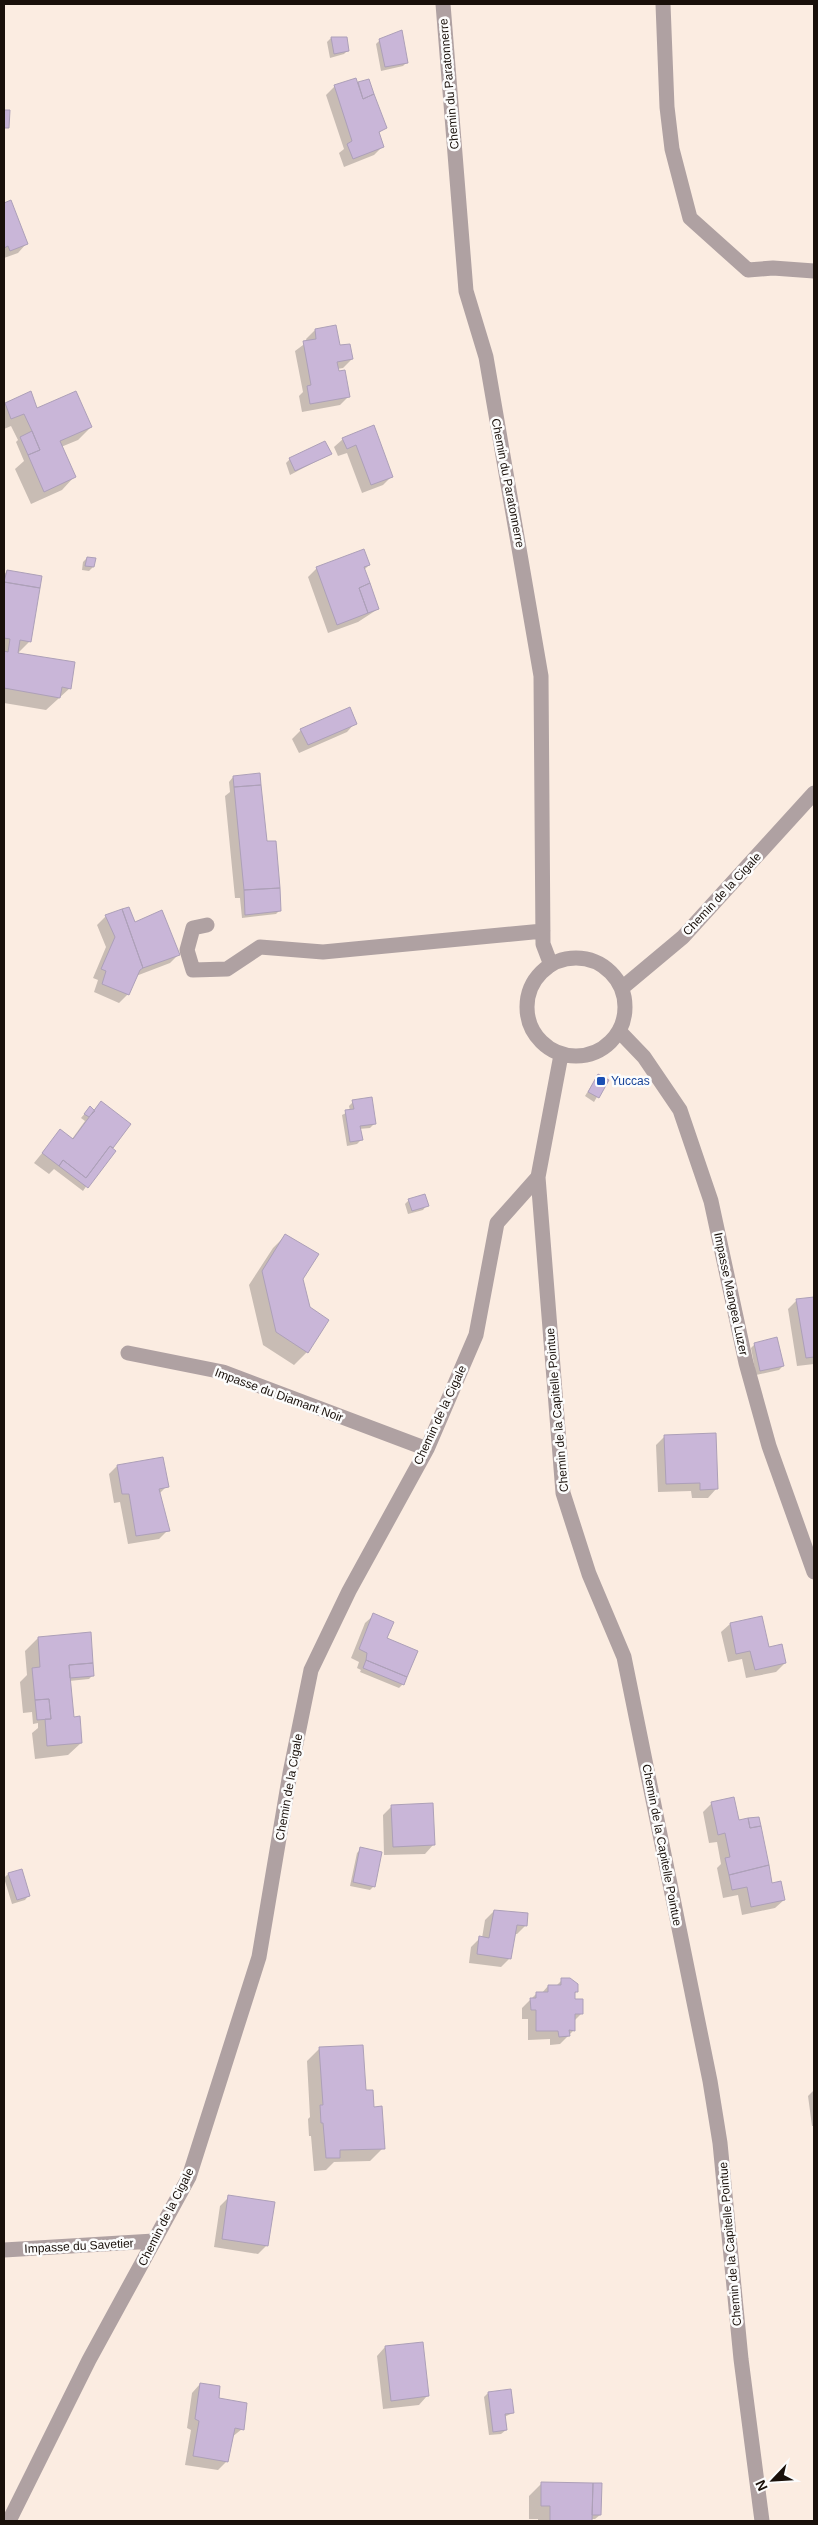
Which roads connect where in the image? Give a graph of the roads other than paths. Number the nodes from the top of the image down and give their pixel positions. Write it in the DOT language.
graph roads {
  1 [pos="443,4"];
  2 [pos="664,4"];
  3 [pos="814,271"];
  4 [pos="814,793"];
  5 [pos="207,925"];
  6 [pos="543,931"];
  7 [pos="551,965"];
  8 [pos="622,988"];
  9 [pos="620,1032"];
  10 [pos="561,1055"];
  11 [pos="538,1177"];
  12 [pos="128,1353"];
  13 [pos="427,1449"];
  14 [pos="814,1572"];
  15 [pos="154,2241"];
  16 [pos="4,2250"];
  17 [pos="8,2521"];
  18 [pos="762,2521"];
  1 -- 6 [label="street, Chemin du Paratonnerre"];
  2 -- 3 [label="street"];
  4 -- 8 [label="street, Chemin de la Cigale"];
  5 -- 6 [label="street"];
  6 -- 7 [label="street, Chemin du Paratonnerre"];
  7 -- 8 [label="street"];
  7 -- 10 [label="street"];
  8 -- 9 [label="street"];
  9 -- 10 [label="street"];
  9 -- 14 [label="street, Impasse Mangea Luzer"];
  10 -- 11 [label="street"];
  11 -- 13 [label="street, Chemin de la Cigale"];
  11 -- 18 [label="street, Chemin de la Capitelle Pointue"];
  12 -- 13 [label="street, Impasse du Diamant Noir"];
  13 -- 15 [label="street, Chemin de la Cigale"];
  15 -- 16 [label="street, Impasse du Savetier"];
  15 -- 17 [label="street, Chemin de la Cigale"];
}
